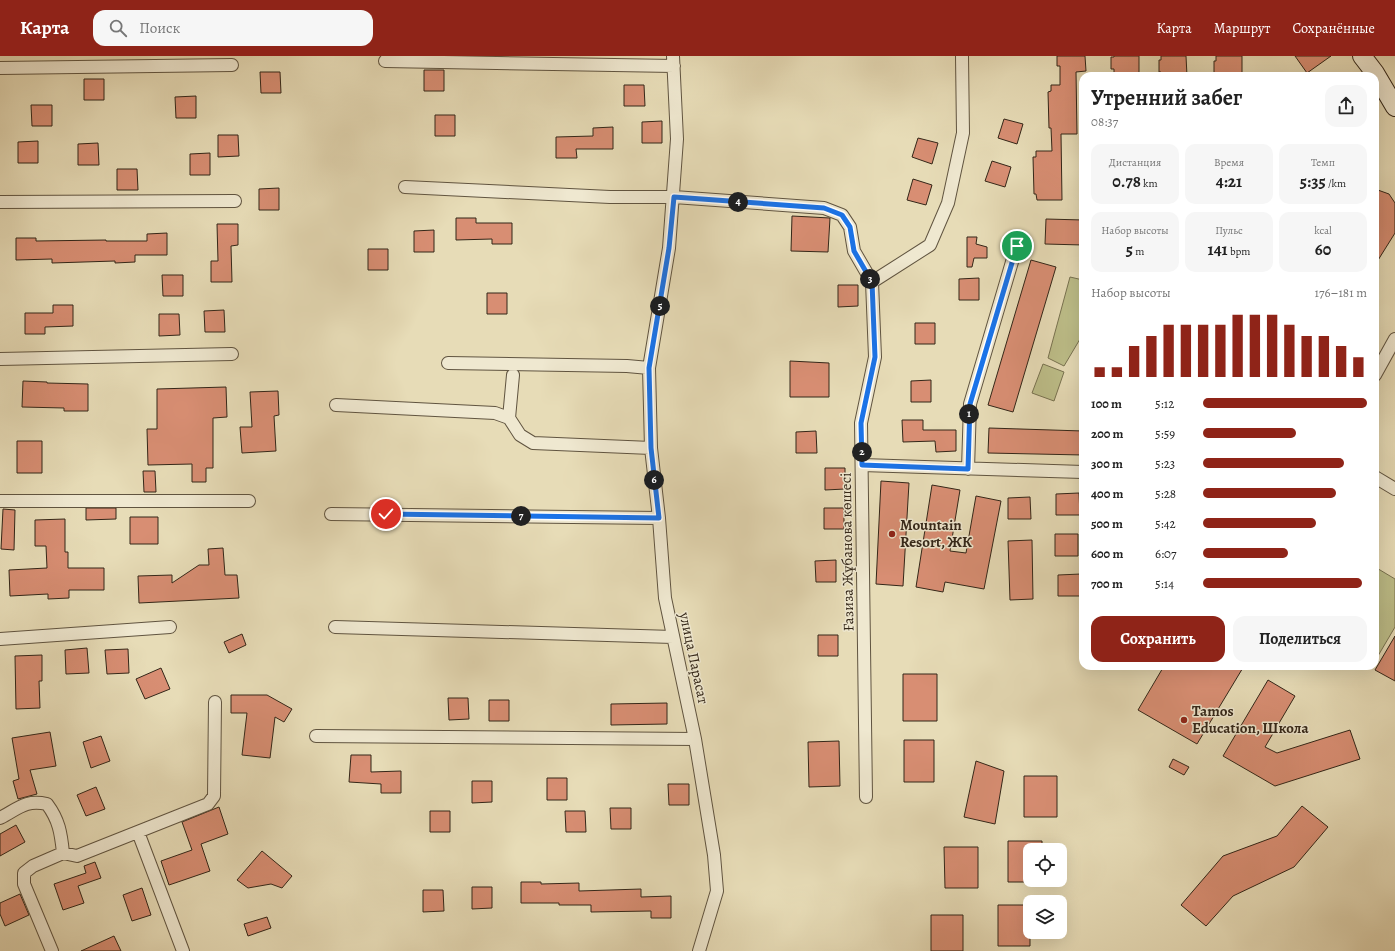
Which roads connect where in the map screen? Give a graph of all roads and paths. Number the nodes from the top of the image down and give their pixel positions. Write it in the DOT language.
graph roads {
  1 [pos="962,56"];
  2 [pos="1362,56"];
  3 [pos="385,61"];
  4 [pos="674,61"];
  5 [pos="232,65"];
  6 [pos="0,68"];
  7 [pos="1371,72"];
  8 [pos="1379,84"];
  9 [pos="1395,107"];
  10 [pos="405,187"];
  11 [pos="674,197"];
  12 [pos="235,201"];
  13 [pos="0,202"];
  14 [pos="1017,246"];
  15 [pos="872,282"];
  16 [pos="1395,339"];
  17 [pos="232,354"];
  18 [pos="0,359"];
  19 [pos="448,363"];
  20 [pos="649,368"];
  21 [pos="1379,369"];
  22 [pos="513,375"];
  23 [pos="336,405"];
  24 [pos="508,418"];
  25 [pos="651,448"];
  26 [pos="862,465"];
  27 [pos="968,469"];
  28 [pos="1079,472"];
  29 [pos="1379,479"];
  30 [pos="1395,489"];
  31 [pos="0,501"];
  32 [pos="249,501"];
  33 [pos="331,514"];
  34 [pos="659,518"];
  35 [pos="170,627"];
  36 [pos="335,627"];
  37 [pos="673,637"];
  38 [pos="0,639"];
  39 [pos="215,702"];
  40 [pos="316,736"];
  41 [pos="695,739"];
  42 [pos="866,797"];
  43 [pos="0,818"];
  44 [pos="138,832"];
  45 [pos="62,853"];
  46 [pos="52,951"];
  47 [pos="183,951"];
  48 [pos="699,951"];
  1 -- 15 [label="street"];
  2 -- 7 [label="street"];
  3 -- 4 [label="street"];
  4 -- 11 [label="street, улица Парасат"];
  5 -- 6 [label="street"];
  8 -- 9 [label="street"];
  10 -- 11 [label="street"];
  11 -- 15 [label="street"];
  11 -- 20 [label="street, улица Парасат"];
  12 -- 13 [label="street"];
  14 -- 27 [label="street"];
  15 -- 26 [label="street, Ғазиза Жұбанова көшесі"];
  16 -- 21 [label="street"];
  17 -- 18 [label="street"];
  19 -- 20 [label="street"];
  20 -- 25 [label="street, улица Парасат"];
  22 -- 24 [label="street"];
  23 -- 24 [label="street"];
  24 -- 25 [label="street"];
  25 -- 34 [label="street, улица Парасат"];
  26 -- 27 [label="street"];
  26 -- 42 [label="street, Ғазиза Жұбанова көшесі"];
  27 -- 28 [label="street"];
  29 -- 30 [label="street"];
  31 -- 32 [label="street"];
  33 -- 34 [label="street"];
  34 -- 37 [label="street, улица Парасат"];
  35 -- 38 [label="street"];
  36 -- 37 [label="street"];
  37 -- 41 [label="street, улица Парасат"];
  39 -- 44 [label="street"];
  40 -- 41 [label="street"];
  41 -- 48 [label="street, улица Парасат"];
  43 -- 45 [label="street"];
  44 -- 45 [label="street"];
  44 -- 47 [label="street"];
  45 -- 46 [label="street"];
}
